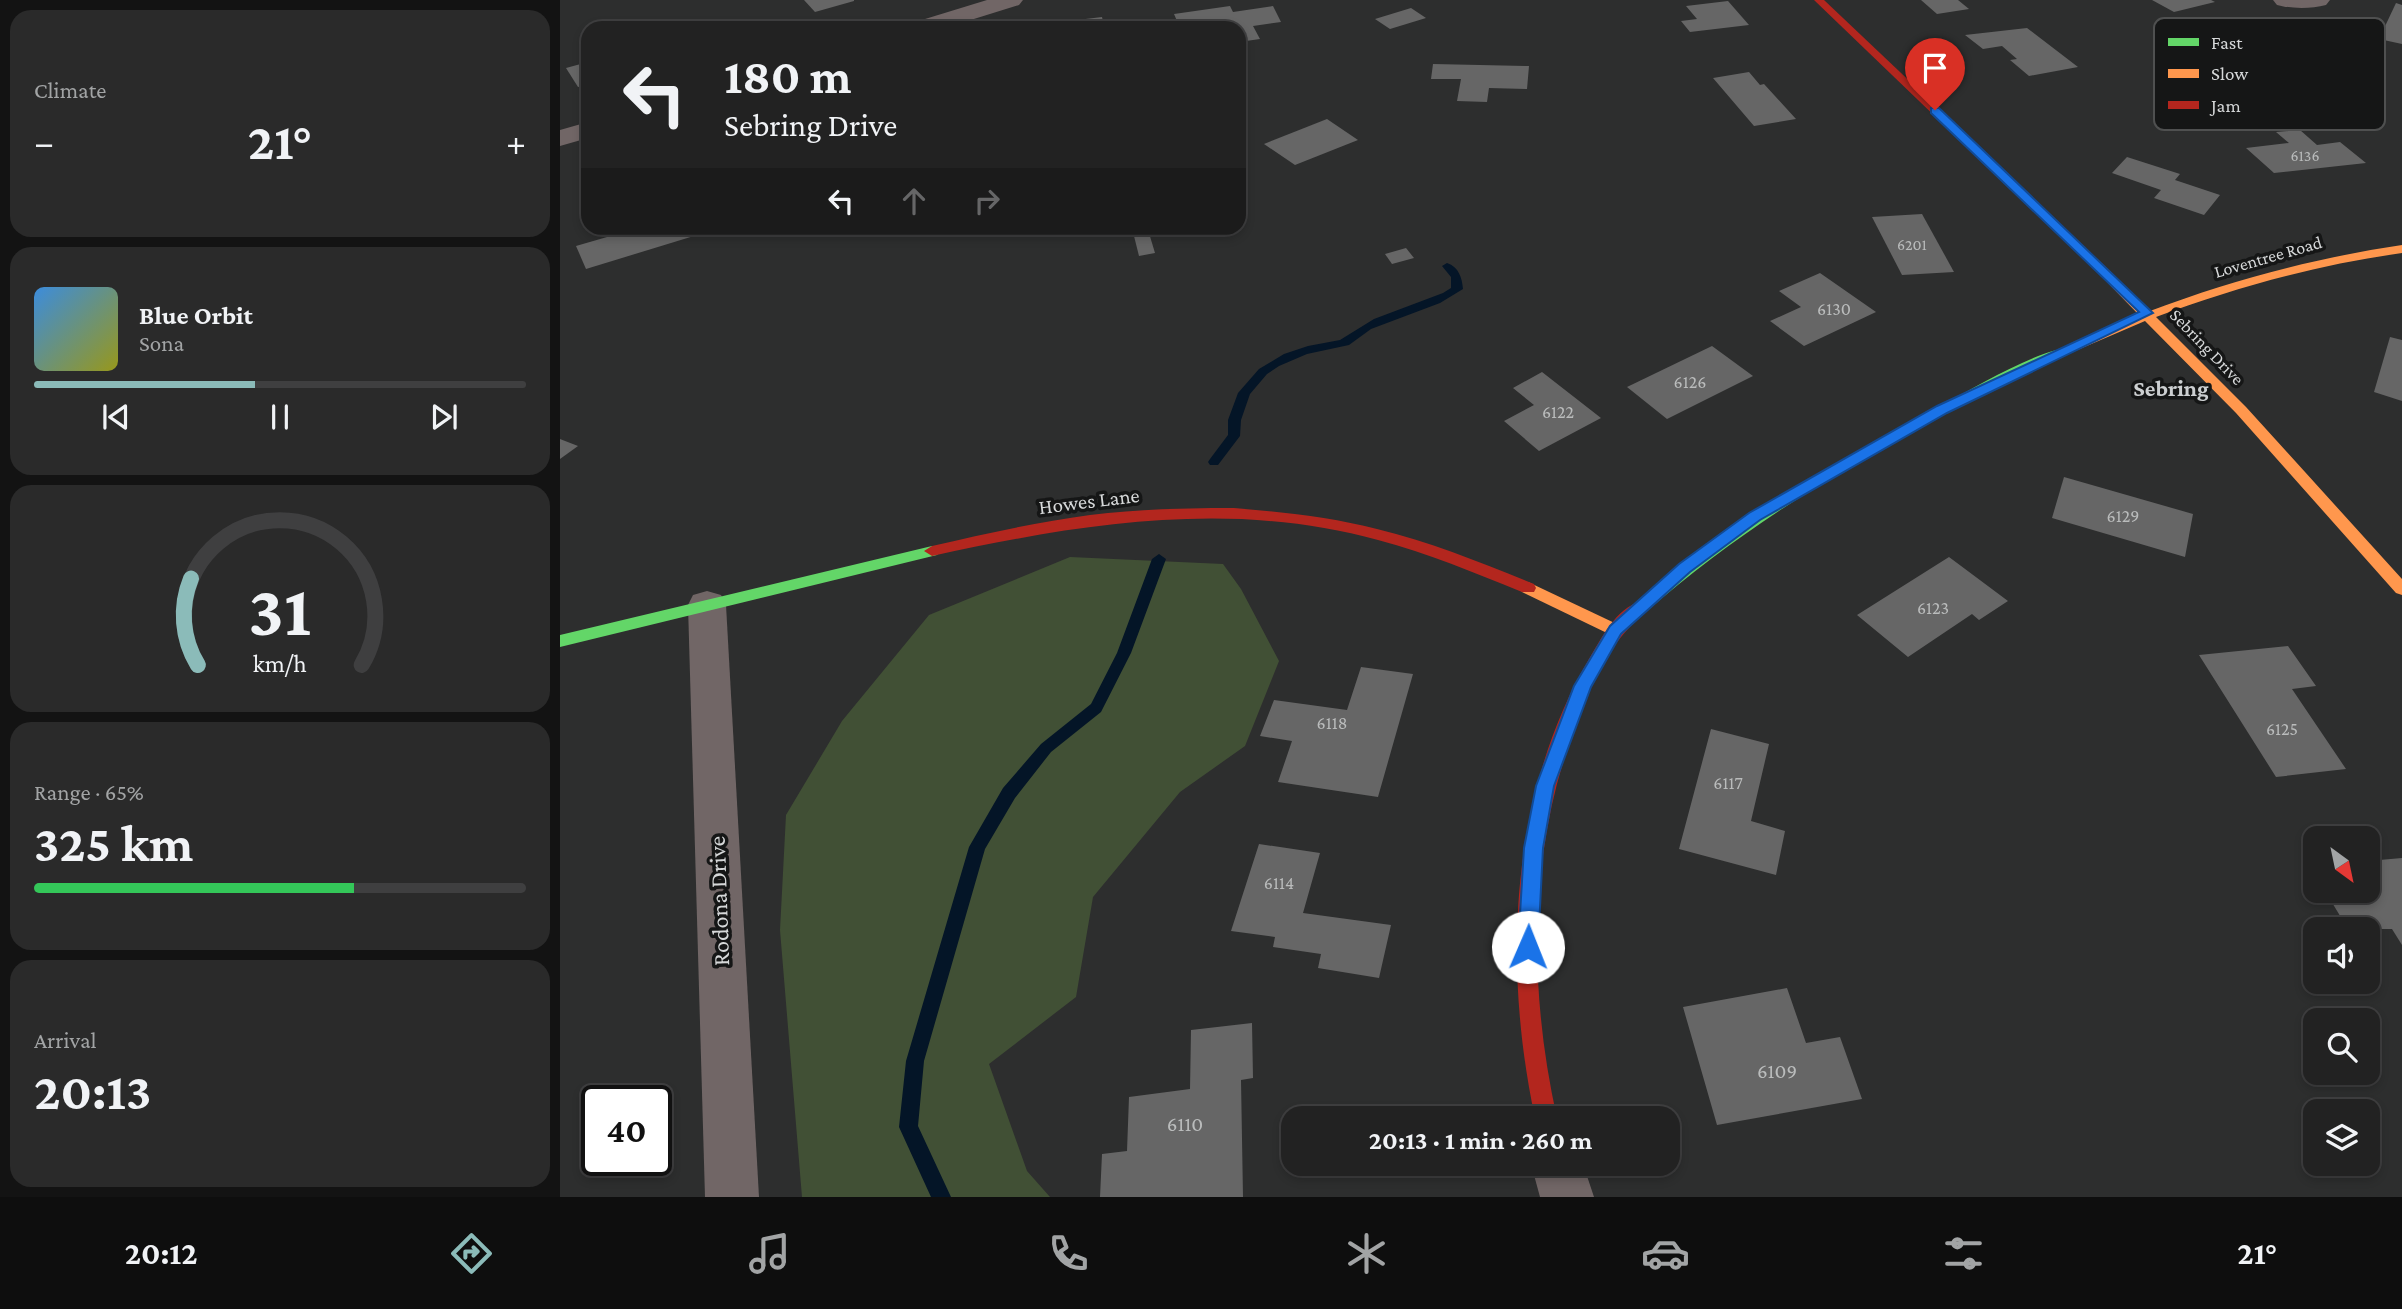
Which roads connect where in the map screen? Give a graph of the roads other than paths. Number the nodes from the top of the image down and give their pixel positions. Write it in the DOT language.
graph roads {
  1 [pos="1011,0"];
  2 [pos="1819,0"];
  3 [pos="2285,0"];
  4 [pos="2318,0"];
  5 [pos="943,21"];
  6 [pos="581,132"];
  7 [pos="560,138"];
  8 [pos="2402,249"];
  9 [pos="2147,313"];
  10 [pos="2402,589"];
  11 [pos="707,605"];
  12 [pos="1615,630"];
  13 [pos="560,641"];
  14 [pos="1543,1106"];
  15 [pos="1561,1176"];
  16 [pos="732,1197"];
  17 [pos="1567,1197"];
  1 -- 5 [label="street"];
  2 -- 9 [label="street, Sebring Drive"];
  3 -- 4 [label="street"];
  6 -- 7 [label="street"];
  8 -- 9 [label="street, Loventree Road"];
  9 -- 10 [label="street, Sebring Drive"];
  9 -- 12 [label="street, Loventree Road"];
  11 -- 12 [label="street, Howes Lane"];
  11 -- 13 [label="street, Howes Lane"];
  11 -- 16 [label="street, Rodona Drive"];
  12 -- 14 [label="street, Loventree Road"];
  15 -- 17 [label="street"];
}
